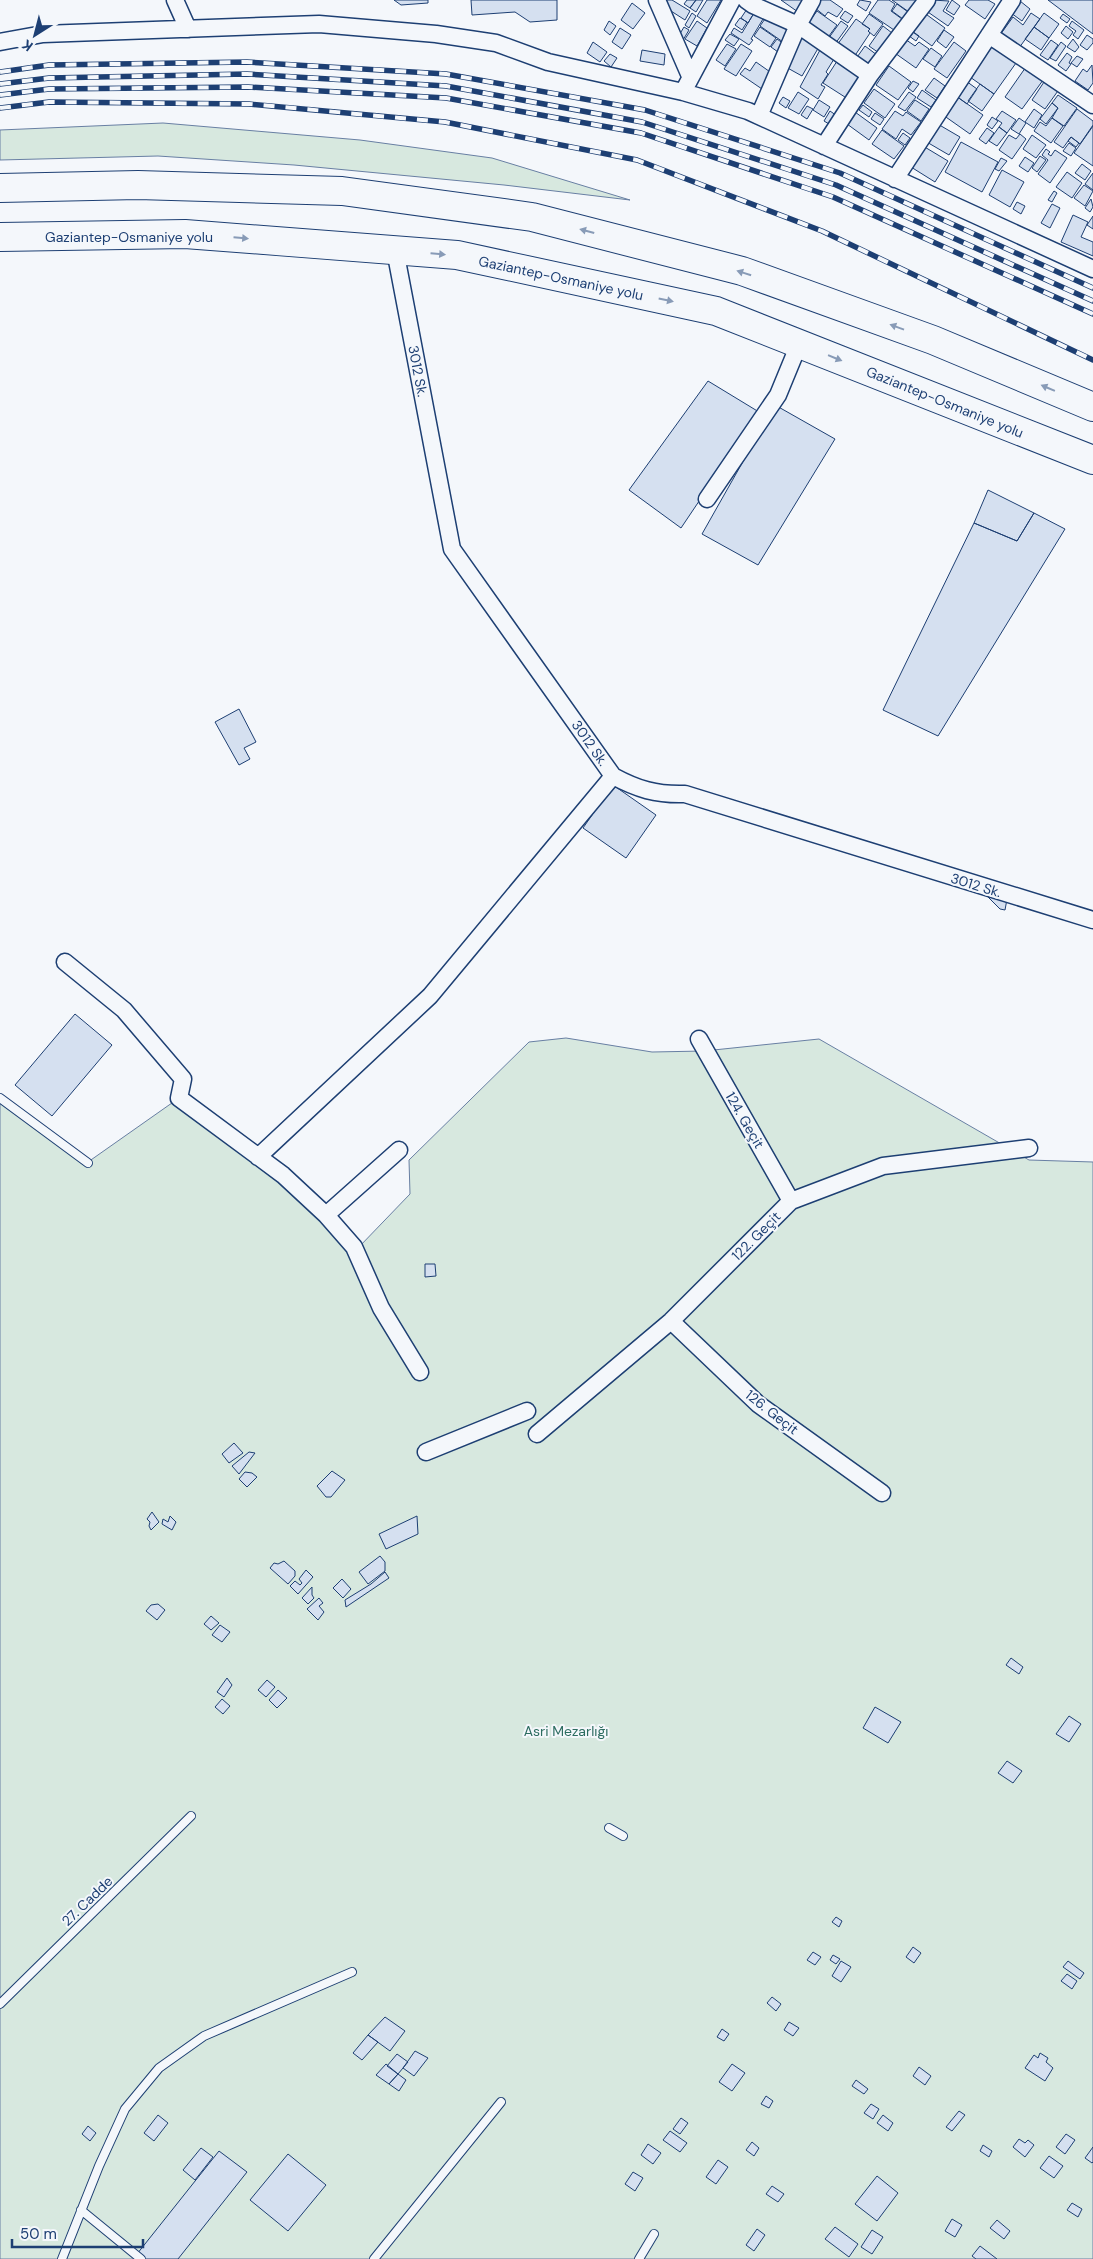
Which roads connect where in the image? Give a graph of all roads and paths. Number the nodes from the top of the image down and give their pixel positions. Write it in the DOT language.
graph roads {
  1 [pos="175,0"];
  2 [pos="657,0"];
  3 [pos="732,0"];
  4 [pos="812,0"];
  5 [pos="927,0"];
  6 [pos="1012,0"];
  7 [pos="752,2"];
  8 [pos="798,25"];
  9 [pos="188,29"];
  10 [pos="989,35"];
  11 [pos="0,42"];
  12 [pos="870,75"];
  13 [pos="690,76"];
  14 [pos="683,92"];
  15 [pos="1093,105"];
  16 [pos="759,116"];
  17 [pos="824,146"];
  18 [pos="895,179"];
  19 [pos="0,188"];
  20 [pos="0,237"];
  21 [pos="395,250"];
  22 [pos="1093,269"];
  23 [pos="799,344"];
  24 [pos="1093,407"];
  25 [pos="1093,460"];
  26 [pos="707,499"];
  27 [pos="613,776"];
  28 [pos="1093,920"];
  29 [pos="65,962"];
  30 [pos="699,1039"];
  31 [pos="0,1098"];
  32 [pos="1029,1148"];
  33 [pos="399,1150"];
  34 [pos="258,1157"];
  35 [pos="88,1162"];
  36 [pos="791,1201"];
  37 [pos="326,1215"];
  38 [pos="672,1321"];
  39 [pos="420,1372"];
  40 [pos="527,1410"];
  41 [pos="538,1434"];
  42 [pos="426,1452"];
  43 [pos="882,1493"];
  44 [pos="192,1816"];
  45 [pos="609,1828"];
  46 [pos="623,1836"];
  47 [pos="352,1972"];
  48 [pos="0,2004"];
  49 [pos="502,2102"];
  50 [pos="81,2210"];
  51 [pos="654,2234"];
  52 [pos="62,2259"];
  53 [pos="140,2259"];
  54 [pos="374,2259"];
  55 [pos="639,2259"];
  1 -- 9 [label="street"];
  2 -- 13 [label="street"];
  3 -- 13 [label="street"];
  4 -- 8 [label="street"];
  5 -- 12 [label="street"];
  6 -- 10 [label="street"];
  7 -- 8 [label="street"];
  8 -- 12 [label="street"];
  8 -- 16 [label="street"];
  9 -- 11 [label="street"];
  9 -- 14 [label="street"];
  10 -- 15 [label="street"];
  10 -- 18 [label="street"];
  12 -- 17 [label="street"];
  13 -- 14 [label="street"];
  14 -- 16 [label="street"];
  16 -- 17 [label="street"];
  17 -- 18 [label="street"];
  18 -- 22 [label="street"];
  24 -- 19 [label="highway, one-way"];
  20 -- 21 [label="highway, Gaziantep-Osmaniye yolu, one-way"];
  21 -- 23 [label="highway, Gaziantep-Osmaniye yolu, one-way"];
  21 -- 27 [label="street, 3012 Sk."];
  23 -- 25 [label="highway, Gaziantep-Osmaniye yolu, one-way"];
  23 -- 26 [label="street"];
  27 -- 28 [label="street, 3012 Sk."];
  27 -- 34 [label="street"];
  29 -- 34 [label="street"];
  30 -- 36 [label="street, 124. Geçit"];
  31 -- 35 [label="lane"];
  32 -- 36 [label="street, 122. Geçit"];
  33 -- 37 [label="street"];
  34 -- 37 [label="street"];
  36 -- 38 [label="street, 122. Geçit"];
  37 -- 39 [label="street"];
  38 -- 41 [label="street, 122. Geçit"];
  38 -- 43 [label="street, 126. Geçit"];
  40 -- 42 [label="street"];
  44 -- 48 [label="lane, 27. Cadde"];
  45 -- 46 [label="lane"];
  47 -- 50 [label="lane"];
  49 -- 54 [label="lane"];
  50 -- 52 [label="lane"];
  50 -- 53 [label="lane"];
  51 -- 55 [label="lane"];
}
